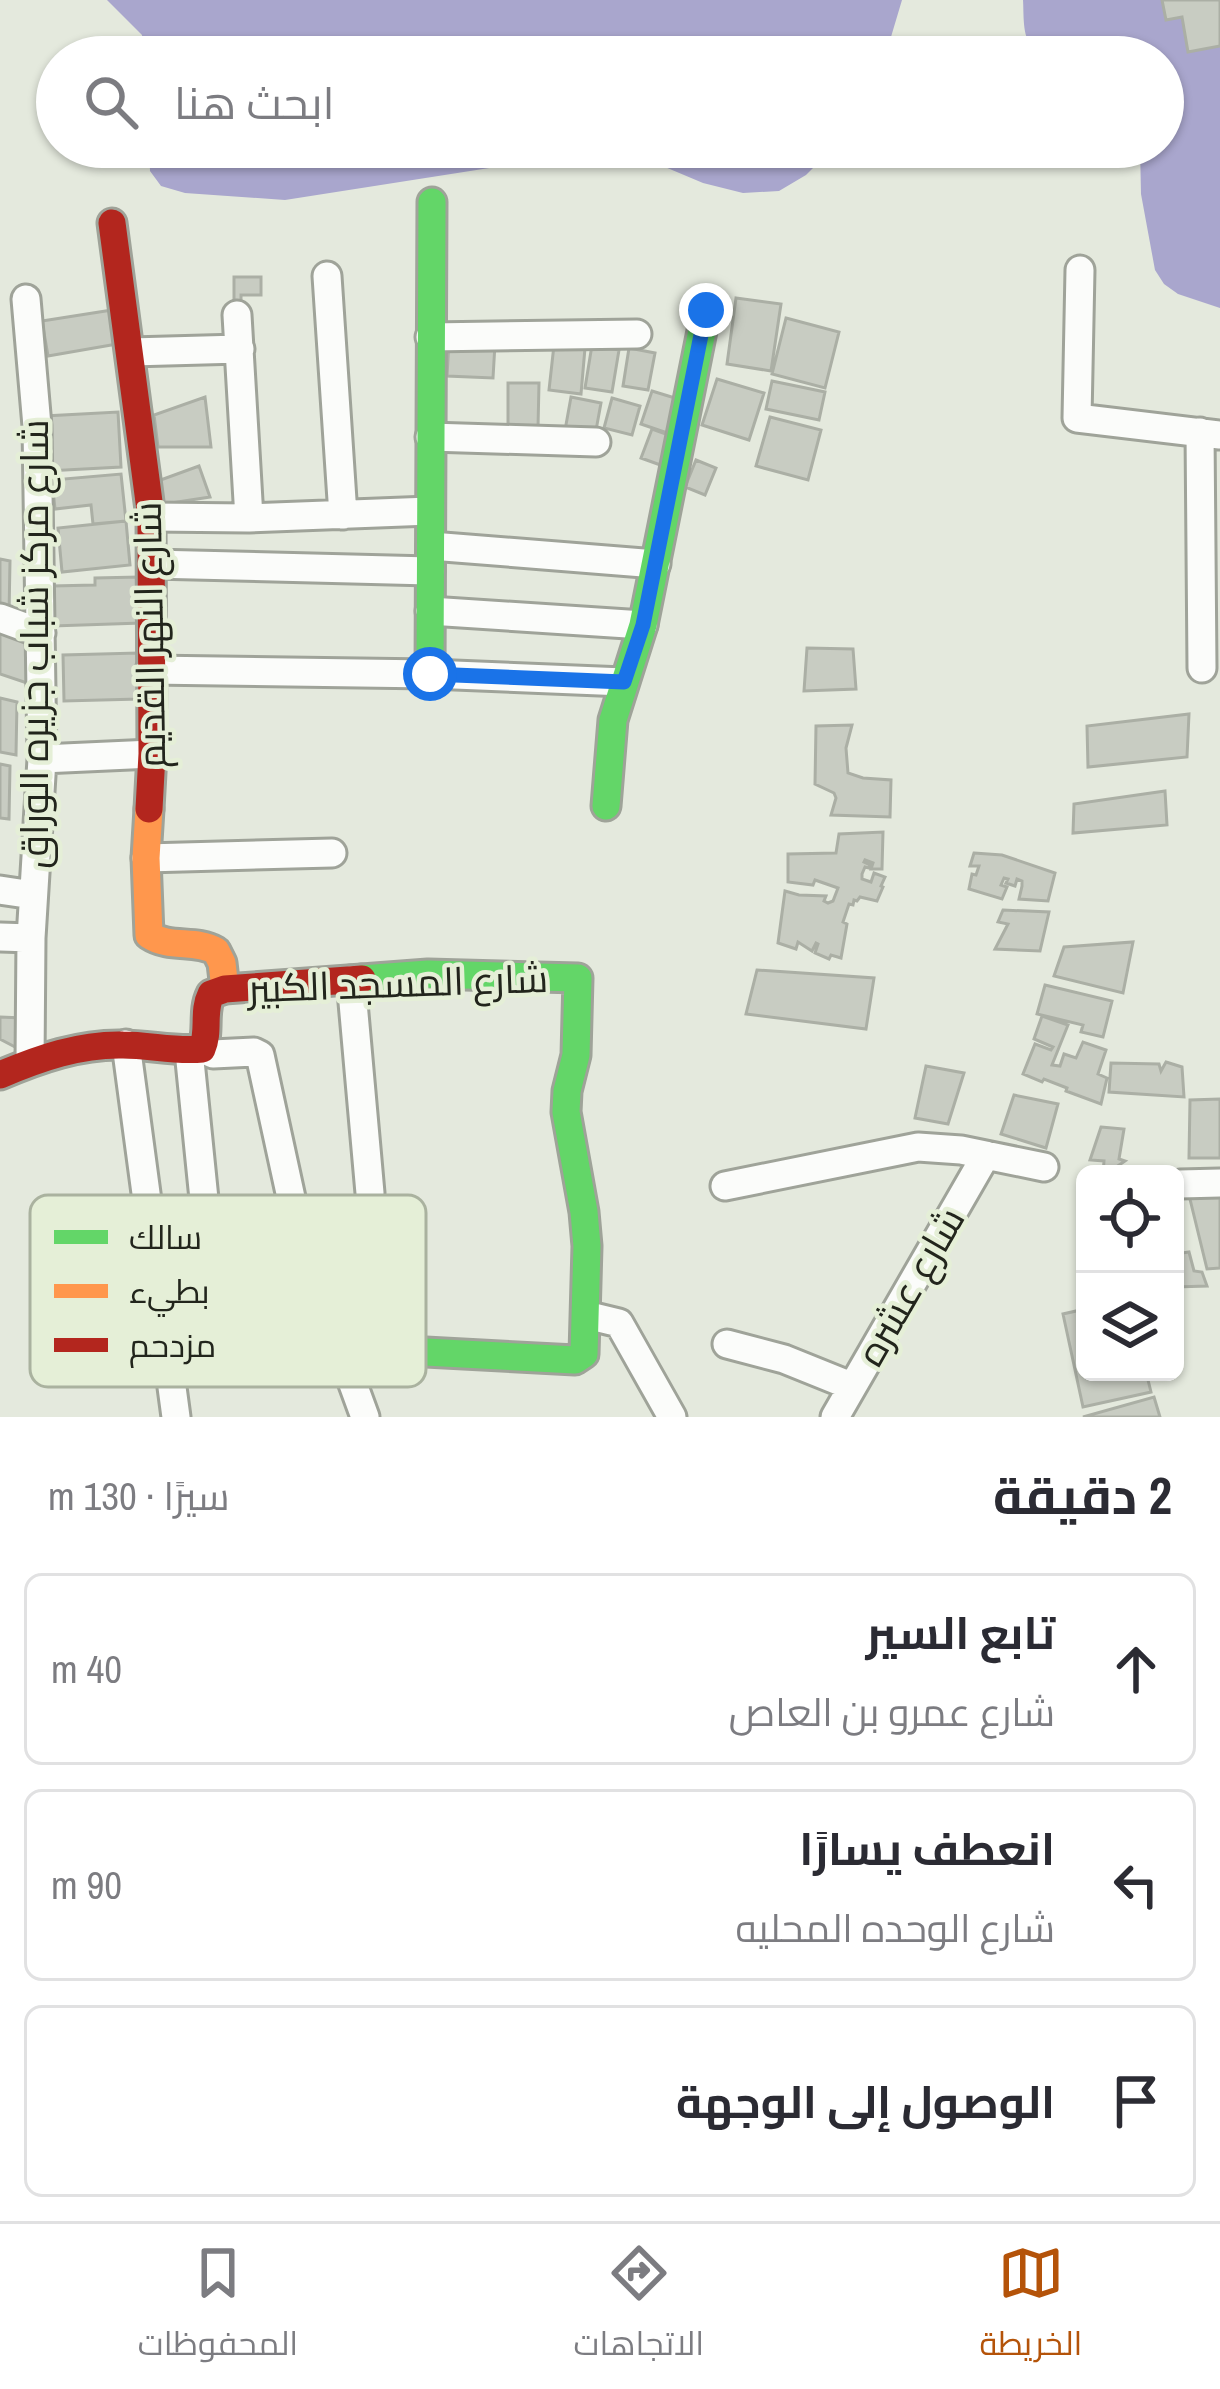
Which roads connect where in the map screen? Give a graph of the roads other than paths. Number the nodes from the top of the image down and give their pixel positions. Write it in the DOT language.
graph roads {
  1 [pos="432,202"];
  2 [pos="112,223"];
  3 [pos="1079,270"];
  4 [pos="326,275"];
  5 [pos="26,299"];
  6 [pos="706,310"];
  7 [pos="237,315"];
  8 [pos="637,334"];
  9 [pos="430,337"];
  10 [pos="240,349"];
  11 [pos="131,352"];
  12 [pos="1210,434"];
  13 [pos="430,436"];
  14 [pos="596,442"];
  15 [pos="430,512"];
  16 [pos="344,515"];
  17 [pos="151,517"];
  18 [pos="249,518"];
  19 [pos="430,558"];
  20 [pos="152,563"];
  21 [pos="656,564"];
  22 [pos="430,611"];
  23 [pos="0,618"];
  24 [pos="643,625"];
  25 [pos="41,634"];
  26 [pos="1202,668"];
  27 [pos="150,670"];
  28 [pos="430,674"];
  29 [pos="624,682"];
  30 [pos="152,754"];
  31 [pos="42,759"];
  32 [pos="607,806"];
  33 [pos="332,853"];
  34 [pos="146,858"];
  35 [pos="0,890"];
  36 [pos="33,895"];
  37 [pos="0,937"];
  38 [pos="31,938"];
  39 [pos="351,980"];
  40 [pos="225,989"];
  41 [pos="0,1008"];
  42 [pos="30,1008"];
  43 [pos="126,1045"];
  44 [pos="196,1050"];
  45 [pos="29,1062"];
  46 [pos="0,1075"];
  47 [pos="986,1155"];
  48 [pos="1044,1167"];
  49 [pos="1220,1183"];
  50 [pos="1184,1184"];
  51 [pos="725,1186"];
  52 [pos="370,1193"];
  53 [pos="146,1195"];
  54 [pos="204,1195"];
  55 [pos="290,1195"];
  56 [pos="586,1316"];
  57 [pos="727,1344"];
  58 [pos="426,1352"];
  59 [pos="851,1386"];
  60 [pos="172,1387"];
  61 [pos="354,1387"];
  62 [pos="176,1417"];
  63 [pos="365,1417"];
  64 [pos="672,1417"];
  65 [pos="835,1417"];
  1 -- 9 [label="street"];
  2 -- 11 [label="street, شارع النهر القديم"];
  3 -- 12 [label="street"];
  4 -- 16 [label="street"];
  5 -- 25 [label="street, شارع مركز شباب جزيره الوراق"];
  6 -- 21 [label="street"];
  7 -- 10 [label="street"];
  8 -- 9 [label="street"];
  9 -- 13 [label="street"];
  10 -- 11 [label="street"];
  10 -- 18 [label="street"];
  11 -- 17 [label="street, شارع النهر القديم"];
  12 -- 26 [label="street"];
  13 -- 14 [label="street"];
  13 -- 15 [label="street"];
  15 -- 16 [label="street"];
  15 -- 19 [label="street"];
  16 -- 18 [label="street"];
  17 -- 18 [label="street"];
  17 -- 20 [label="street, شارع النهر القديم"];
  19 -- 20 [label="street"];
  19 -- 21 [label="street"];
  19 -- 22 [label="street"];
  20 -- 27 [label="street, شارع النهر القديم"];
  21 -- 24 [label="street"];
  22 -- 24 [label="street"];
  22 -- 28 [label="street"];
  23 -- 25 [label="street"];
  24 -- 29 [label="street"];
  25 -- 31 [label="street, شارع مركز شباب جزيره الوراق"];
  27 -- 28 [label="street"];
  27 -- 30 [label="street, شارع النهر القديم"];
  28 -- 29 [label="street"];
  29 -- 32 [label="street"];
  30 -- 31 [label="street"];
  30 -- 34 [label="street, شارع النهر القديم"];
  31 -- 36 [label="street, شارع مركز شباب جزيره الوراق"];
  33 -- 34 [label="street"];
  34 -- 40 [label="street, شارع النهر القديم"];
  35 -- 36 [label="street"];
  36 -- 38 [label="street, شارع مركز شباب جزيره الوراق"];
  37 -- 38 [label="street"];
  38 -- 42 [label="street, شارع مركز شباب جزيره الوراق"];
  39 -- 40 [label="street, شارع المسجد الكبير"];
  39 -- 52 [label="street"];
  39 -- 56 [label="street, شارع المسجد الكبير"];
  40 -- 44 [label="street, شارع المسجد الكبير"];
  41 -- 42 [label="street"];
  42 -- 45 [label="street, شارع مركز شباب جزيره الوراق"];
  43 -- 44 [label="street"];
  43 -- 45 [label="street"];
  43 -- 53 [label="street"];
  44 -- 54 [label="street"];
  44 -- 55 [label="street"];
  45 -- 46 [label="street"];
  47 -- 48 [label="street"];
  47 -- 51 [label="street"];
  47 -- 59 [label="street, شارع عشره"];
  49 -- 50 [label="street"];
  56 -- 58 [label="street"];
  56 -- 64 [label="street"];
  57 -- 59 [label="street"];
  59 -- 65 [label="street, شارع عشره"];
  60 -- 62 [label="street"];
  61 -- 63 [label="street"];
}
